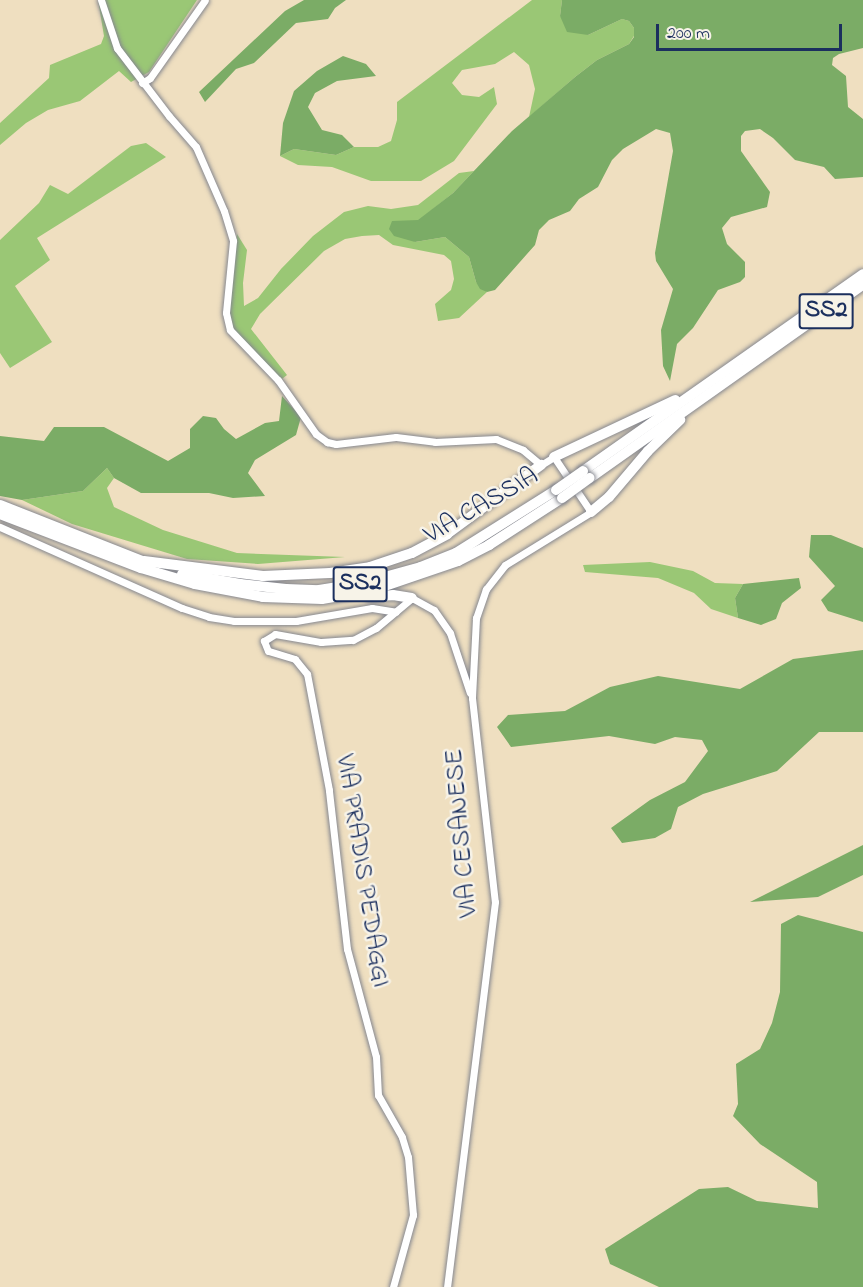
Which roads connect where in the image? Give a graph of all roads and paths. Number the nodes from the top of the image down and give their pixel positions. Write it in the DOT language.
graph roads {
  1 [pos="101,0"];
  2 [pos="205,0"];
  3 [pos="142,83"];
  4 [pos="863,274"];
  5 [pos="863,285"];
  6 [pos="725,380"];
  7 [pos="703,387"];
  8 [pos="554,457"];
  9 [pos="541,465"];
  10 [pos="587,475"];
  11 [pos="559,494"];
  12 [pos="0,505"];
  13 [pos="591,512"];
  14 [pos="0,514"];
  15 [pos="0,527"];
  16 [pos="144,561"];
  17 [pos="412,598"];
  18 [pos="322,599"];
  19 [pos="396,612"];
  20 [pos="472,698"];
  21 [pos="393,1287"];
  22 [pos="447,1287"];
  1 -- 3 [label="street"];
  2 -- 3 [label="street"];
  3 -- 9 [label="street"];
  4 -- 7 [label="highway, VIA CASSIA / SS2"];
  5 -- 6 [label="highway, VIA CASSIA / SS2"];
  6 -- 10 [label="highway, VIA CASSIA / SS2"];
  6 -- 13 [label="highway"];
  7 -- 8 [label="highway"];
  7 -- 10 [label="highway, VIA CASSIA / SS2"];
  8 -- 9 [label="street"];
  8 -- 13 [label="street"];
  9 -- 16 [label="highway"];
  10 -- 11 [label="highway, VIA CASSIA / SS2, bridge"];
  11 -- 16 [label="highway, VIA CASSIA / SS2"];
  11 -- 18 [label="highway, VIA CASSIA / SS2"];
  12 -- 16 [label="highway, VIA CASSIA / SS2"];
  13 -- 20 [label="street, VIA CESANESE"];
  14 -- 18 [label="highway, VIA CASSIA / SS2"];
  15 -- 19 [label="street"];
  17 -- 18 [label="highway"];
  17 -- 19 [label="street, VIA PRADIS PEDAGGI"];
  17 -- 20 [label="street"];
  19 -- 21 [label="street, VIA PRADIS PEDAGGI"];
  20 -- 22 [label="street, VIA CESANESE"];
}
